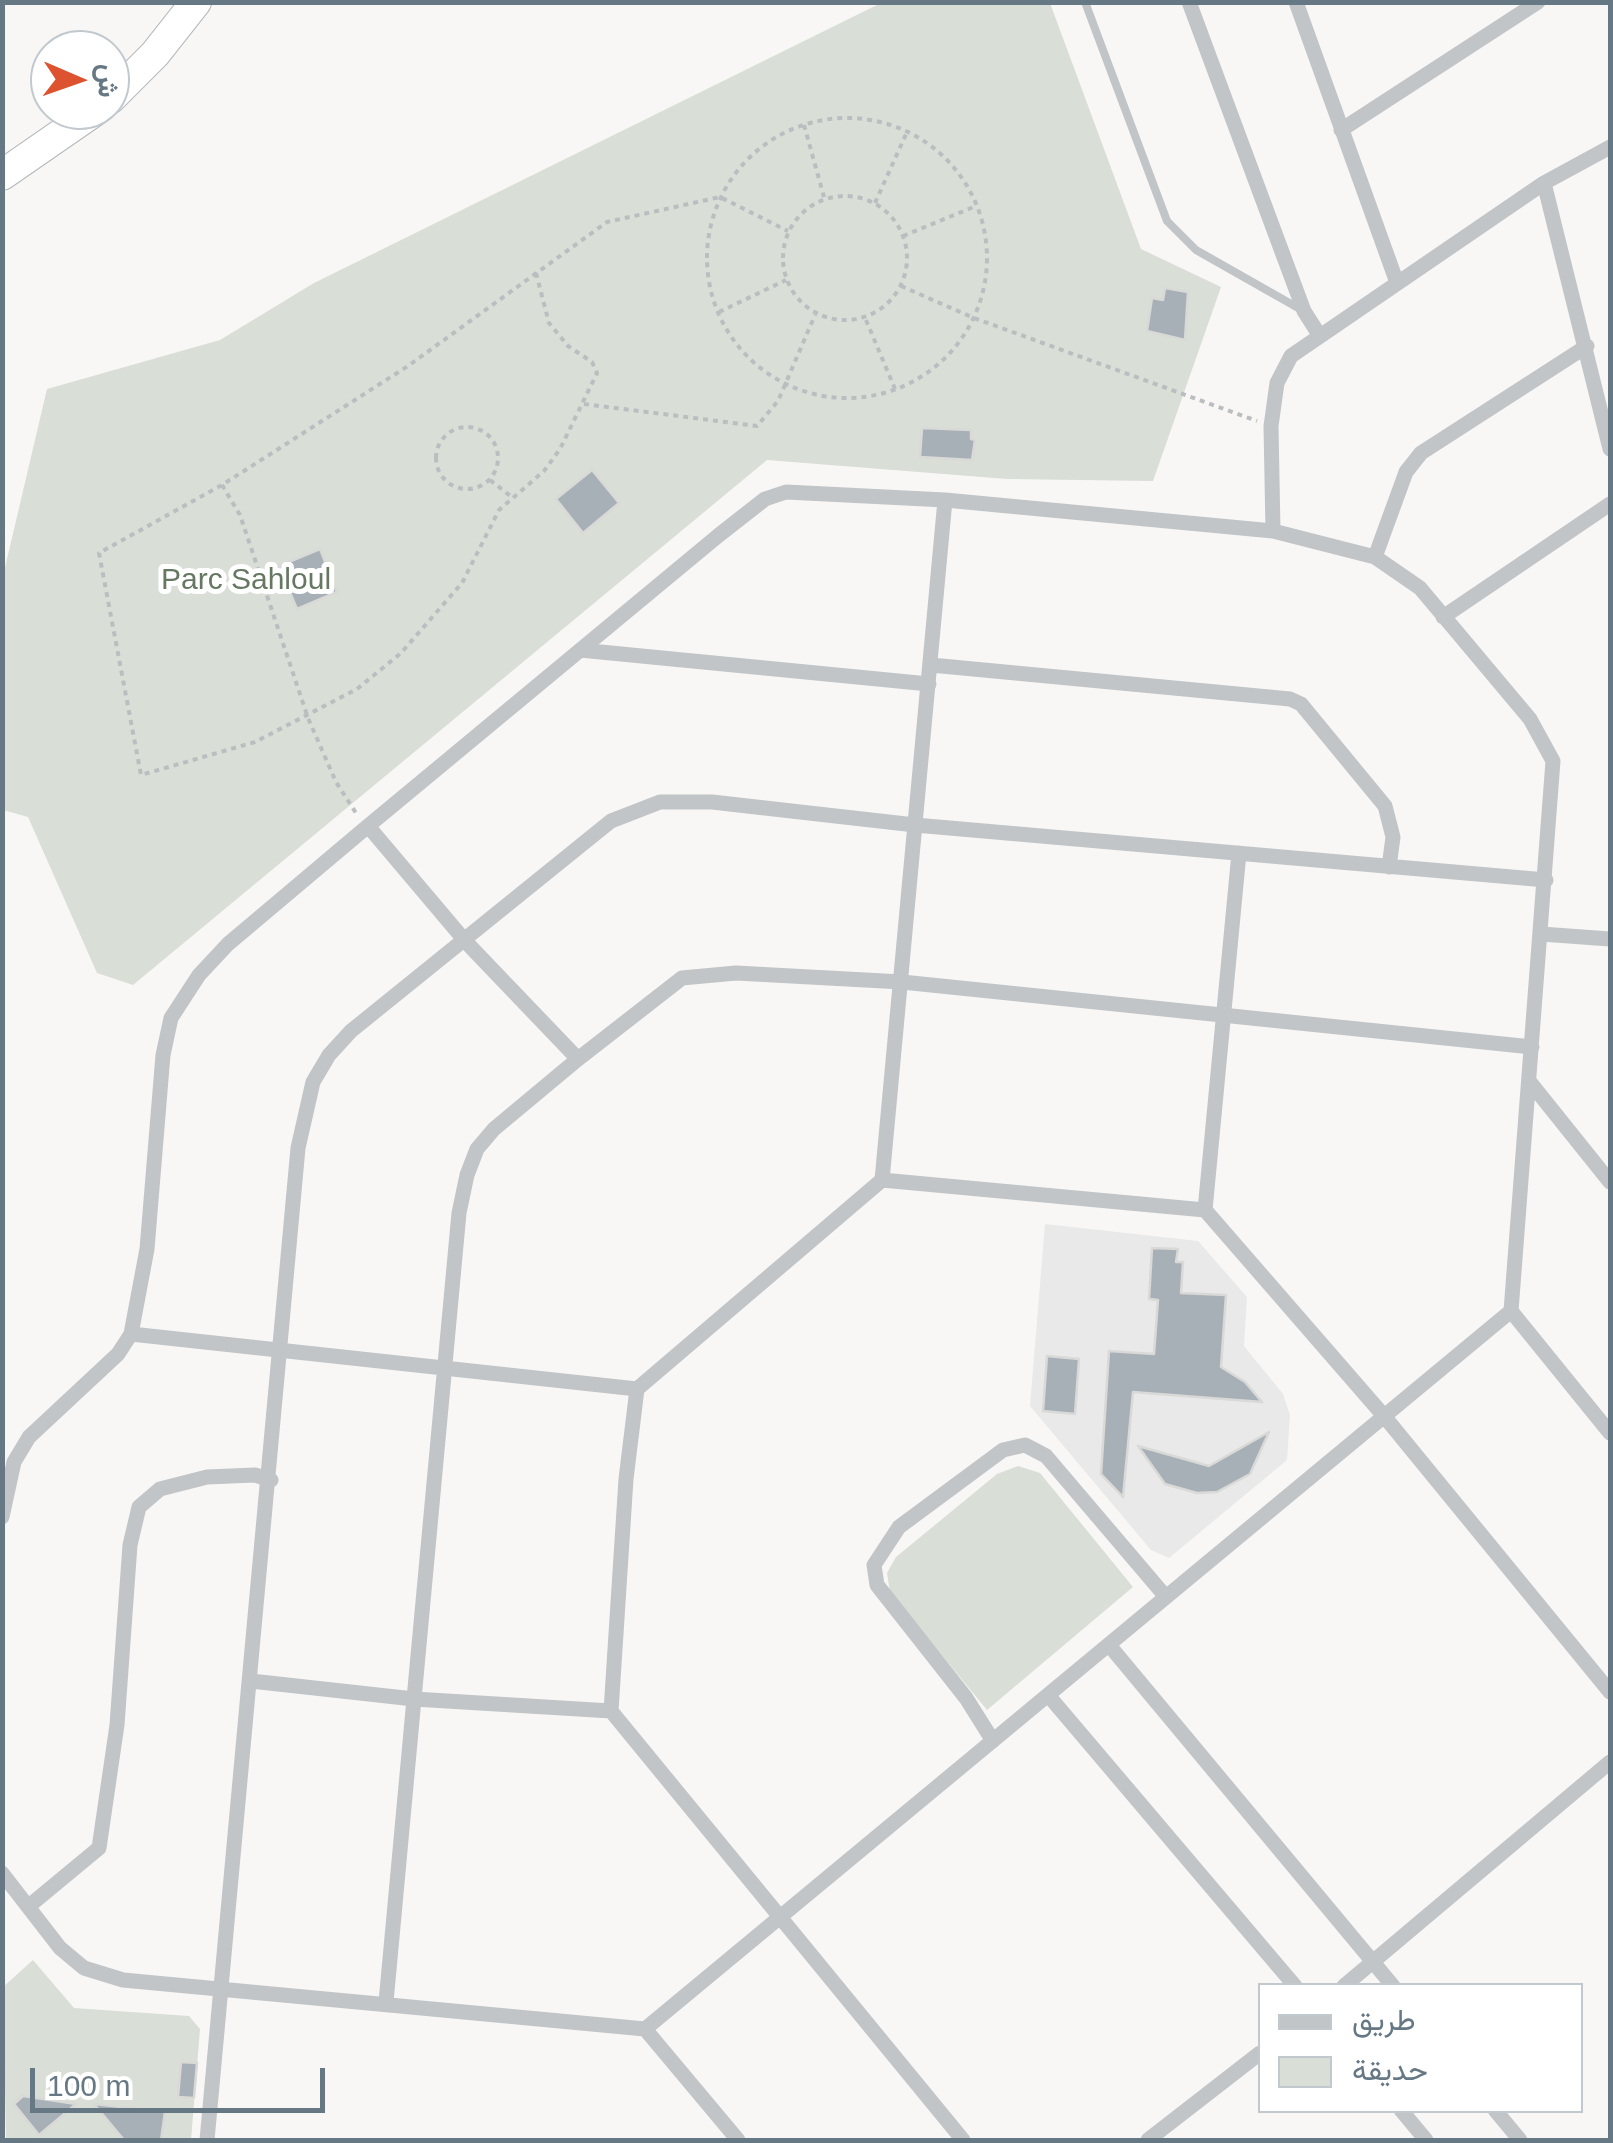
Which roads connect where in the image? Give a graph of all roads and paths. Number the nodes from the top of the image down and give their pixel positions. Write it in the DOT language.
graph roads {
  1 [pos="196,2"];
  2 [pos="1085,2"];
  3 [pos="1190,2"];
  4 [pos="1296,2"];
  5 [pos="1500,2"];
  6 [pos="1538,2"];
  7 [pos="1510,18"];
  8 [pos="130,79"];
  9 [pos="804,125"];
  10 [pos="70,130"];
  11 [pos="1341,130"];
  12 [pos="908,132"];
  13 [pos="53,143"];
  14 [pos="1610,147"];
  15 [pos="2,159"];
  16 [pos="2,175"];
  17 [pos="1544,182"];
  18 [pos="720,197"];
  19 [pos="825,198"];
  20 [pos="874,203"];
  21 [pos="976,206"];
  22 [pos="788,231"];
  23 [pos="903,236"];
  24 [pos="536,273"];
  25 [pos="786,280"];
  26 [pos="1396,280"];
  27 [pos="901,286"];
  28 [pos="1304,311"];
  29 [pos="719,312"];
  30 [pos="816,314"];
  31 [pos="865,317"];
  32 [pos="974,318"];
  33 [pos="1318,334"];
  34 [pos="1587,346"];
  35 [pos="784,386"];
  36 [pos="895,389"];
  37 [pos="584,404"];
  38 [pos="1271,426"];
  39 [pos="1610,449"];
  40 [pos="490,480"];
  41 [pos="222,485"];
  42 [pos="513,498"];
  43 [pos="945,500"];
  44 [pos="1610,504"];
  45 [pos="1274,530"];
  46 [pos="1375,557"];
  47 [pos="1444,617"];
  48 [pos="580,650"];
  49 [pos="931,665"];
  50 [pos="929,684"];
  51 [pos="308,718"];
  52 [pos="915,825"];
  53 [pos="368,826"];
  54 [pos="1239,853"];
  55 [pos="1388,868"];
  56 [pos="1546,880"];
  57 [pos="1541,934"];
  58 [pos="1610,940"];
  59 [pos="466,942"];
  60 [pos="902,982"];
  61 [pos="1222,1017"];
  62 [pos="1532,1048"];
  63 [pos="578,1058"];
  64 [pos="1529,1080"];
  65 [pos="882,1180"];
  66 [pos="1610,1182"];
  67 [pos="1205,1210"];
  68 [pos="1511,1311"];
  69 [pos="131,1334"];
  70 [pos="282,1350"];
  71 [pos="445,1366"];
  72 [pos="637,1389"];
  73 [pos="1384,1416"];
  74 [pos="1610,1433"];
  75 [pos="271,1480"];
  76 [pos="2,1517"];
  77 [pos="1166,1597"];
  78 [pos="1109,1645"];
  79 [pos="251,1681"];
  80 [pos="1610,1692"];
  81 [pos="1048,1695"];
  82 [pos="414,1698"];
  83 [pos="610,1711"];
  84 [pos="993,1741"];
  85 [pos="1610,1762"];
  86 [pos="2,1873"];
  87 [pos="28,1906"];
  88 [pos="780,1917"];
  89 [pos="1372,1960"];
  90 [pos="1291,1983"];
  91 [pos="1347,1983"];
  92 [pos="1391,1983"];
  93 [pos="221,1988"];
  94 [pos="386,2002"];
  95 [pos="645,2029"];
  96 [pos="1258,2055"];
  97 [pos="1403,2113"];
  98 [pos="1498,2113"];
  99 [pos="207,2140"];
  100 [pos="738,2140"];
  101 [pos="963,2140"];
  102 [pos="1148,2140"];
  103 [pos="1426,2140"];
  104 [pos="1520,2140"];
  1 -- 8 [label="highway"];
  2 -- 28 [label="lane"];
  3 -- 28 [label="street"];
  4 -- 11 [label="street"];
  5 -- 7 [label="street"];
  6 -- 7 [label="street"];
  7 -- 11 [label="street"];
  9 -- 12 [label="path"];
  9 -- 18 [label="path"];
  9 -- 19 [label="path"];
  10 -- 13 [label="highway"];
  11 -- 26 [label="street"];
  12 -- 20 [label="path"];
  12 -- 21 [label="path"];
  13 -- 15 [label="highway"];
  13 -- 16 [label="highway"];
  14 -- 17 [label="street"];
  17 -- 26 [label="street"];
  17 -- 34 [label="street"];
  18 -- 22 [label="path"];
  18 -- 24 [label="path"];
  18 -- 29 [label="path"];
  19 -- 20 [label="path"];
  19 -- 22 [label="path"];
  20 -- 23 [label="path"];
  21 -- 23 [label="path"];
  21 -- 32 [label="path"];
  22 -- 25 [label="path"];
  23 -- 27 [label="path"];
  24 -- 37 [label="path"];
  24 -- 41 [label="path"];
  25 -- 29 [label="path"];
  25 -- 30 [label="path"];
  26 -- 33 [label="street"];
  27 -- 31 [label="path"];
  27 -- 32 [label="path"];
  28 -- 33 [label="street"];
  29 -- 35 [label="path"];
  30 -- 31 [label="path"];
  30 -- 35 [label="path"];
  31 -- 36 [label="path"];
  32 -- 36 [label="path"];
  32 -- 38 [label="path"];
  33 -- 38 [label="street"];
  34 -- 39 [label="street"];
  34 -- 46 [label="street"];
  35 -- 36 [label="path"];
  35 -- 37 [label="path"];
  37 -- 42 [label="path"];
  38 -- 45 [label="street"];
  40 -- 40 [label="path"];
  40 -- 42 [label="path"];
  41 -- 51 [label="path"];
  41 -- 51 [label="path"];
  42 -- 51 [label="path"];
  43 -- 45 [label="street"];
  43 -- 48 [label="street"];
  43 -- 49 [label="street"];
  44 -- 47 [label="street"];
  45 -- 46 [label="street"];
  46 -- 47 [label="street"];
  47 -- 56 [label="street"];
  48 -- 50 [label="street"];
  48 -- 53 [label="street"];
  49 -- 50 [label="street"];
  49 -- 55 [label="street"];
  50 -- 52 [label="street"];
  51 -- 53 [label="path"];
  52 -- 54 [label="street"];
  52 -- 59 [label="street"];
  52 -- 60 [label="street"];
  53 -- 59 [label="street"];
  53 -- 69 [label="street"];
  54 -- 55 [label="street"];
  54 -- 61 [label="street"];
  55 -- 56 [label="street"];
  56 -- 57 [label="street"];
  57 -- 58 [label="street"];
  57 -- 62 [label="street"];
  59 -- 63 [label="street"];
  59 -- 70 [label="street"];
  60 -- 61 [label="street"];
  60 -- 63 [label="street"];
  60 -- 65 [label="street"];
  61 -- 62 [label="street"];
  61 -- 67 [label="street"];
  62 -- 64 [label="street"];
  63 -- 71 [label="street"];
  64 -- 66 [label="street"];
  64 -- 68 [label="street"];
  65 -- 67 [label="street"];
  65 -- 72 [label="street"];
  67 -- 73 [label="street"];
  68 -- 73 [label="street"];
  68 -- 74 [label="street"];
  69 -- 70 [label="street"];
  69 -- 76 [label="street"];
  70 -- 71 [label="street"];
  70 -- 75 [label="street"];
  71 -- 72 [label="street"];
  71 -- 82 [label="street"];
  72 -- 83 [label="street"];
  73 -- 77 [label="street"];
  73 -- 80 [label="street"];
  75 -- 79 [label="street"];
  75 -- 87 [label="street"];
  77 -- 78 [label="street"];
  77 -- 84 [label="street"];
  78 -- 81 [label="street"];
  78 -- 89 [label="street"];
  79 -- 82 [label="street"];
  79 -- 93 [label="street"];
  81 -- 84 [label="street"];
  81 -- 90 [label="street"];
  82 -- 83 [label="street"];
  82 -- 94 [label="street"];
  83 -- 88 [label="street"];
  84 -- 88 [label="street"];
  85 -- 89 [label="street"];
  86 -- 87 [label="street"];
  87 -- 93 [label="street"];
  88 -- 95 [label="street"];
  88 -- 101 [label="street"];
  89 -- 91 [label="street"];
  89 -- 92 [label="street"];
  93 -- 94 [label="street"];
  93 -- 99 [label="street"];
  94 -- 95 [label="street"];
  95 -- 100 [label="street"];
  96 -- 102 [label="street"];
  97 -- 103 [label="street"];
  98 -- 104 [label="street"];
}
